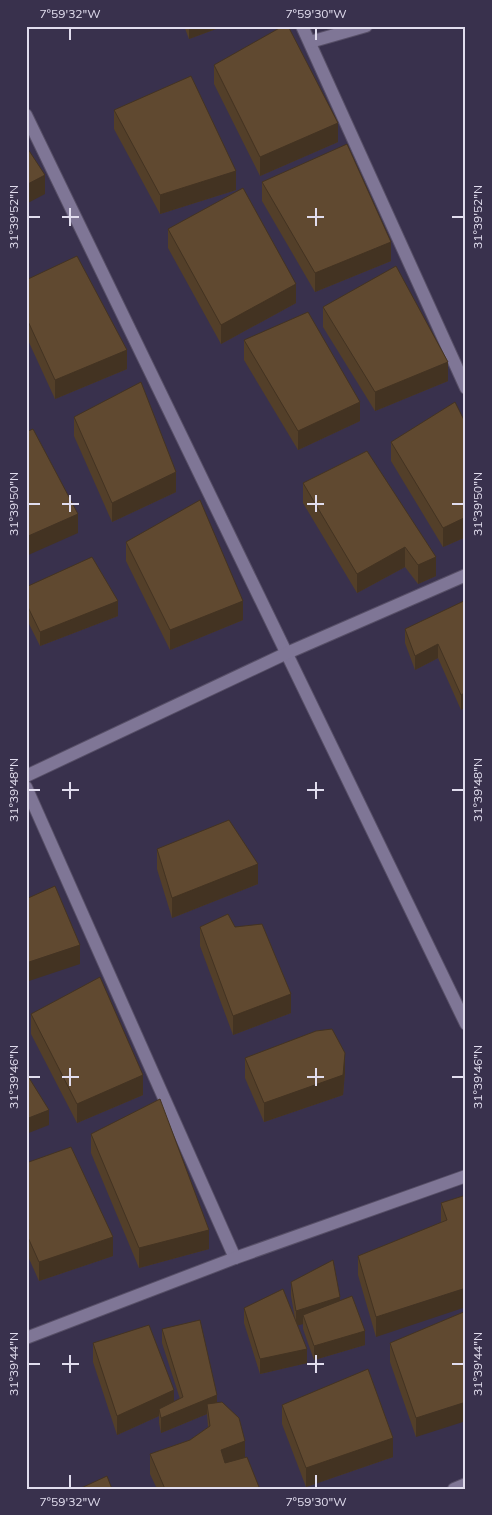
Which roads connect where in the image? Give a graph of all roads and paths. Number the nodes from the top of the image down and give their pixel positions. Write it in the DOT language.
graph roads {
  1 [pos="302,26"];
  2 [pos="366,26"];
  3 [pos="310,42"];
  4 [pos="26,115"];
  5 [pos="466,388"];
  6 [pos="466,575"];
  7 [pos="287,653"];
  8 [pos="26,776"];
  9 [pos="26,788"];
  10 [pos="466,1024"];
  11 [pos="466,1176"];
  12 [pos="235,1258"];
  13 [pos="26,1338"];
  14 [pos="466,1484"];
  15 [pos="454,1489"];
  1 -- 3 [label="street"];
  2 -- 3 [label="street"];
  3 -- 5 [label="street"];
  4 -- 7 [label="street"];
  6 -- 7 [label="street"];
  7 -- 8 [label="street"];
  7 -- 10 [label="street"];
  9 -- 12 [label="street"];
  11 -- 12 [label="street"];
  12 -- 13 [label="street"];
  14 -- 15 [label="street"];
}
